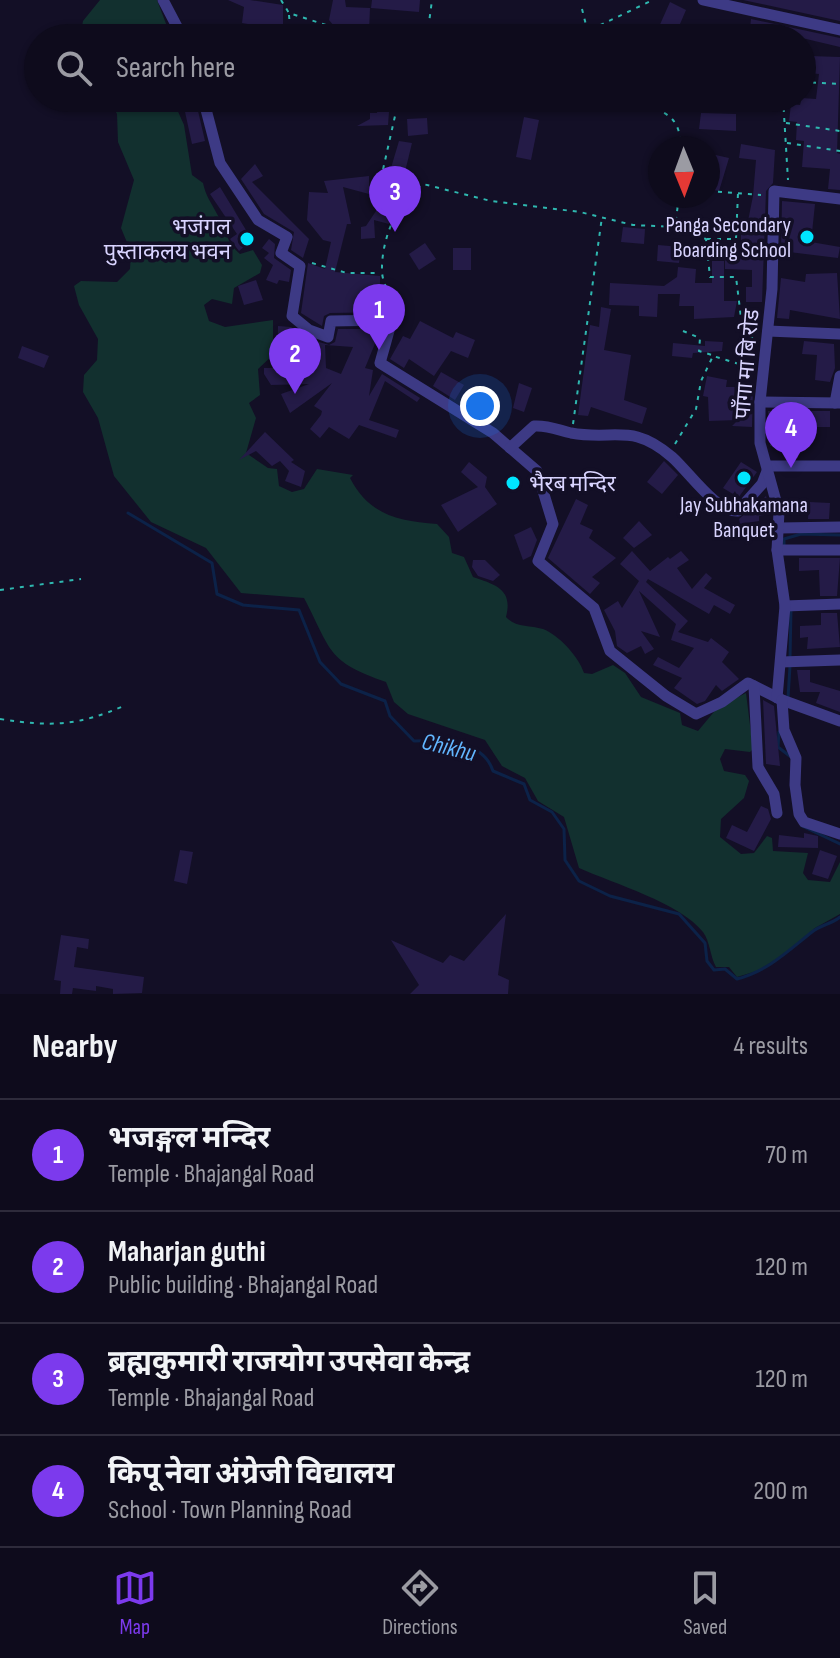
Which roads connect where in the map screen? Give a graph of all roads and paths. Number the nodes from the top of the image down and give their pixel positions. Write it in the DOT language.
graph roads {
  1 [pos="163,0"];
  2 [pos="281,0"];
  3 [pos="432,0"];
  4 [pos="653,0"];
  5 [pos="703,0"];
  6 [pos="750,8"];
  7 [pos="582,9"];
  8 [pos="289,13"];
  9 [pos="176,24"];
  10 [pos="290,24"];
  11 [pos="323,24"];
  12 [pos="429,24"];
  13 [pos="586,24"];
  14 [pos="600,24"];
  15 [pos="747,24"];
  16 [pos="815,24"];
  17 [pos="816,24"];
  18 [pos="840,30"];
  19 [pos="816,83"];
  20 [pos="840,84"];
  21 [pos="207,112"];
  22 [pos="396,112"];
  23 [pos="660,112"];
  24 [pos="784,112"];
  25 [pos="785,123"];
  26 [pos="840,131"];
  27 [pos="680,136"];
  28 [pos="786,143"];
  29 [pos="840,151"];
  30 [pos="774,191"];
  31 [pos="409,192"];
  32 [pos="720,192"];
  33 [pos="738,193"];
  34 [pos="789,193"];
  35 [pos="840,199"];
  36 [pos="677,208"];
  37 [pos="602,217"];
  38 [pos="675,227"];
  39 [pos="706,239"];
  40 [pos="297,264"];
  41 [pos="381,273"];
  42 [pos="392,320"];
  43 [pos="683,331"];
  44 [pos="768,331"];
  45 [pos="840,334"];
  46 [pos="748,338"];
  47 [pos="713,356"];
  48 [pos="764,371"];
  49 [pos="840,376"];
  50 [pos="760,402"];
  51 [pos="838,403"];
  52 [pos="572,433"];
  53 [pos="510,448"];
  54 [pos="668,454"];
  55 [pos="769,466"];
  56 [pos="840,466"];
  57 [pos="840,527"];
  58 [pos="780,528"];
  59 [pos="777,550"];
  60 [pos="840,550"];
  61 [pos="81,579"];
  62 [pos="0,590"];
  63 [pos="840,604"];
  64 [pos="785,606"];
  65 [pos="840,660"];
  66 [pos="781,662"];
  67 [pos="754,686"];
  68 [pos="780,699"];
  69 [pos="126,705"];
  70 [pos="0,719"];
  71 [pos="840,721"];
  72 [pos="777,813"];
  73 [pos="840,834"];
  1 -- 9 [label="street"];
  2 -- 8 [label="path"];
  3 -- 12 [label="path"];
  4 -- 14 [label="path"];
  5 -- 6 [label="street"];
  6 -- 15 [label="path"];
  6 -- 16 [label="street"];
  7 -- 13 [label="path"];
  8 -- 10 [label="path"];
  8 -- 11 [label="path"];
  17 -- 18 [label="street"];
  19 -- 20 [label="path"];
  21 -- 40 [label="street"];
  22 -- 31 [label="path"];
  23 -- 27 [label="path"];
  24 -- 25 [label="path"];
  25 -- 26 [label="path"];
  25 -- 28 [label="path"];
  28 -- 29 [label="path"];
  28 -- 34 [label="path"];
  30 -- 33 [label="path"];
  30 -- 34 [label="street"];
  30 -- 44 [label="street, पाँगा मा बि रोड"];
  31 -- 37 [label="path"];
  31 -- 41 [label="path"];
  32 -- 33 [label="path"];
  33 -- 39 [label="path"];
  34 -- 35 [label="street"];
  36 -- 38 [label="path"];
  37 -- 38 [label="path"];
  37 -- 52 [label="path"];
  38 -- 39 [label="path"];
  39 -- 46 [label="path"];
  40 -- 41 [label="path"];
  40 -- 42 [label="street"];
  41 -- 42 [label="path"];
  42 -- 53 [label="street"];
  43 -- 47 [label="path"];
  44 -- 45 [label="street"];
  44 -- 48 [label="street, पाँगा मा बि रोड"];
  47 -- 48 [label="path"];
  47 -- 54 [label="path"];
  48 -- 50 [label="street, पाँगा मा बि रोड"];
  49 -- 51 [label="street"];
  50 -- 51 [label="street"];
  50 -- 55 [label="street, पाँगा मा बि रोड"];
  52 -- 53 [label="street"];
  52 -- 54 [label="street"];
  53 -- 67 [label="street"];
  54 -- 55 [label="street"];
  55 -- 56 [label="street"];
  55 -- 58 [label="street, पाँगा मा बि रोड"];
  57 -- 58 [label="street"];
  58 -- 59 [label="street, पाँगा मा बि रोड"];
  59 -- 60 [label="street"];
  59 -- 64 [label="street, पाँगा मा बि रोड"];
  61 -- 62 [label="path"];
  63 -- 64 [label="street"];
  64 -- 66 [label="street, पाँगा मा बि रोड"];
  65 -- 66 [label="street"];
  66 -- 68 [label="street, पाँगा मा बि रोड"];
  67 -- 68 [label="street"];
  67 -- 72 [label="street"];
  68 -- 71 [label="street"];
  68 -- 73 [label="street, पाँगा मा बि रोड"];
  69 -- 70 [label="path"];
}
